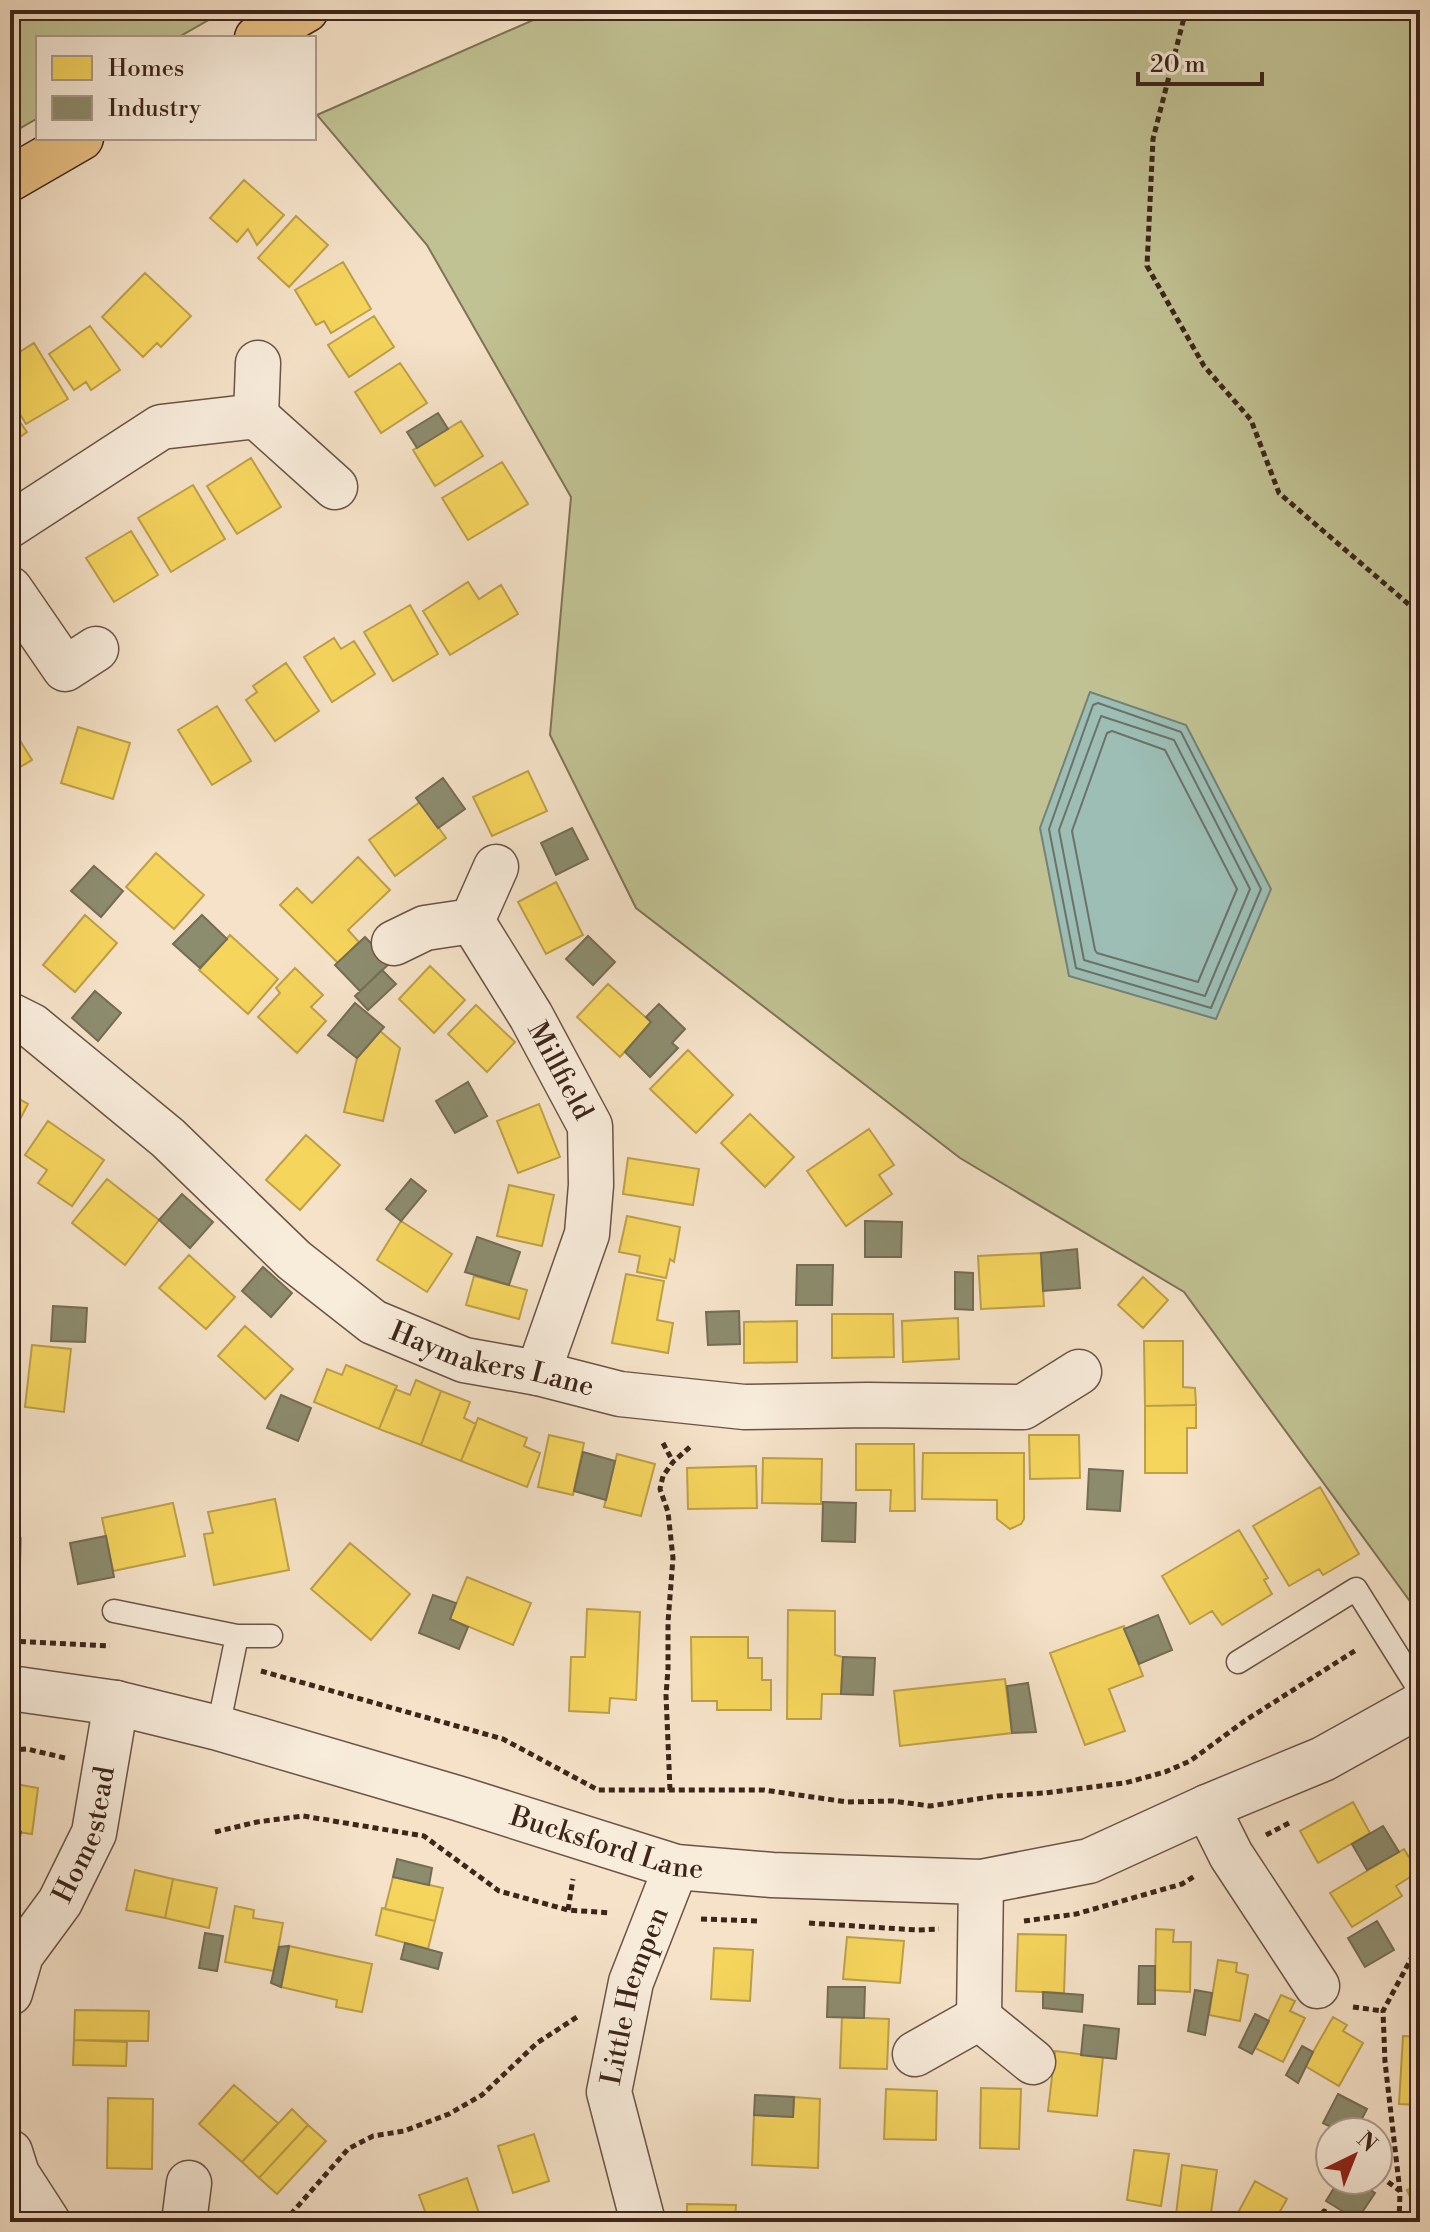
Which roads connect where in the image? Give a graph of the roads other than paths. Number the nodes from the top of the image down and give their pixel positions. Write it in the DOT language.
graph roads {
  1 [pos="306,10"];
  2 [pos="260,36"];
  3 [pos="78,140"];
  4 [pos="10,179"];
  5 [pos="258,363"];
  6 [pos="256,416"];
  7 [pos="335,487"];
  8 [pos="10,525"];
  9 [pos="10,589"];
  10 [pos="96,649"];
  11 [pos="496,867"];
  12 [pos="472,921"];
  13 [pos="394,943"];
  14 [pos="10,1015"];
  15 [pos="1079,1372"];
  16 [pos="538,1373"];
  17 [pos="114,1611"];
  18 [pos="237,1636"];
  19 [pos="271,1636"];
  20 [pos="1238,1662"];
  21 [pos="10,1688"];
  22 [pos="1420,1691"];
  23 [pos="116,1703"];
  24 [pos="1420,1705"];
  25 [pos="218,1728"];
  26 [pos="1207,1807"];
  27 [pos="676,1867"];
  28 [pos="981,1882"];
  29 [pos="14,1966"];
  30 [pos="1317,1986"];
  31 [pos="979,2018"];
  32 [pos="915,2054"];
  33 [pos="1033,2062"];
  34 [pos="10,2152"];
  35 [pos="48,2222"];
  36 [pos="643,2222"];
  1 -- 2 [label="main road"];
  3 -- 4 [label="main road"];
  5 -- 6 [label="street"];
  6 -- 7 [label="street"];
  6 -- 8 [label="street"];
  9 -- 10 [label="street"];
  11 -- 12 [label="street"];
  12 -- 13 [label="street"];
  12 -- 16 [label="street, Millfield"];
  14 -- 16 [label="street, Haymakers Lane"];
  15 -- 16 [label="street, Haymakers Lane"];
  17 -- 18 [label="lane"];
  18 -- 19 [label="lane"];
  18 -- 25 [label="lane"];
  20 -- 22 [label="lane"];
  21 -- 23 [label="street, Bucksford Lane"];
  23 -- 25 [label="street, Bucksford Lane"];
  23 -- 29 [label="street, Homestead"];
  24 -- 26 [label="street, Bucksford Lane"];
  25 -- 27 [label="street, Bucksford Lane"];
  26 -- 28 [label="street, Bucksford Lane"];
  26 -- 30 [label="street"];
  27 -- 28 [label="street, Bucksford Lane"];
  27 -- 36 [label="street, Little Hempen"];
  28 -- 31 [label="street"];
  31 -- 32 [label="street"];
  31 -- 33 [label="street"];
  34 -- 35 [label="street"];
}
